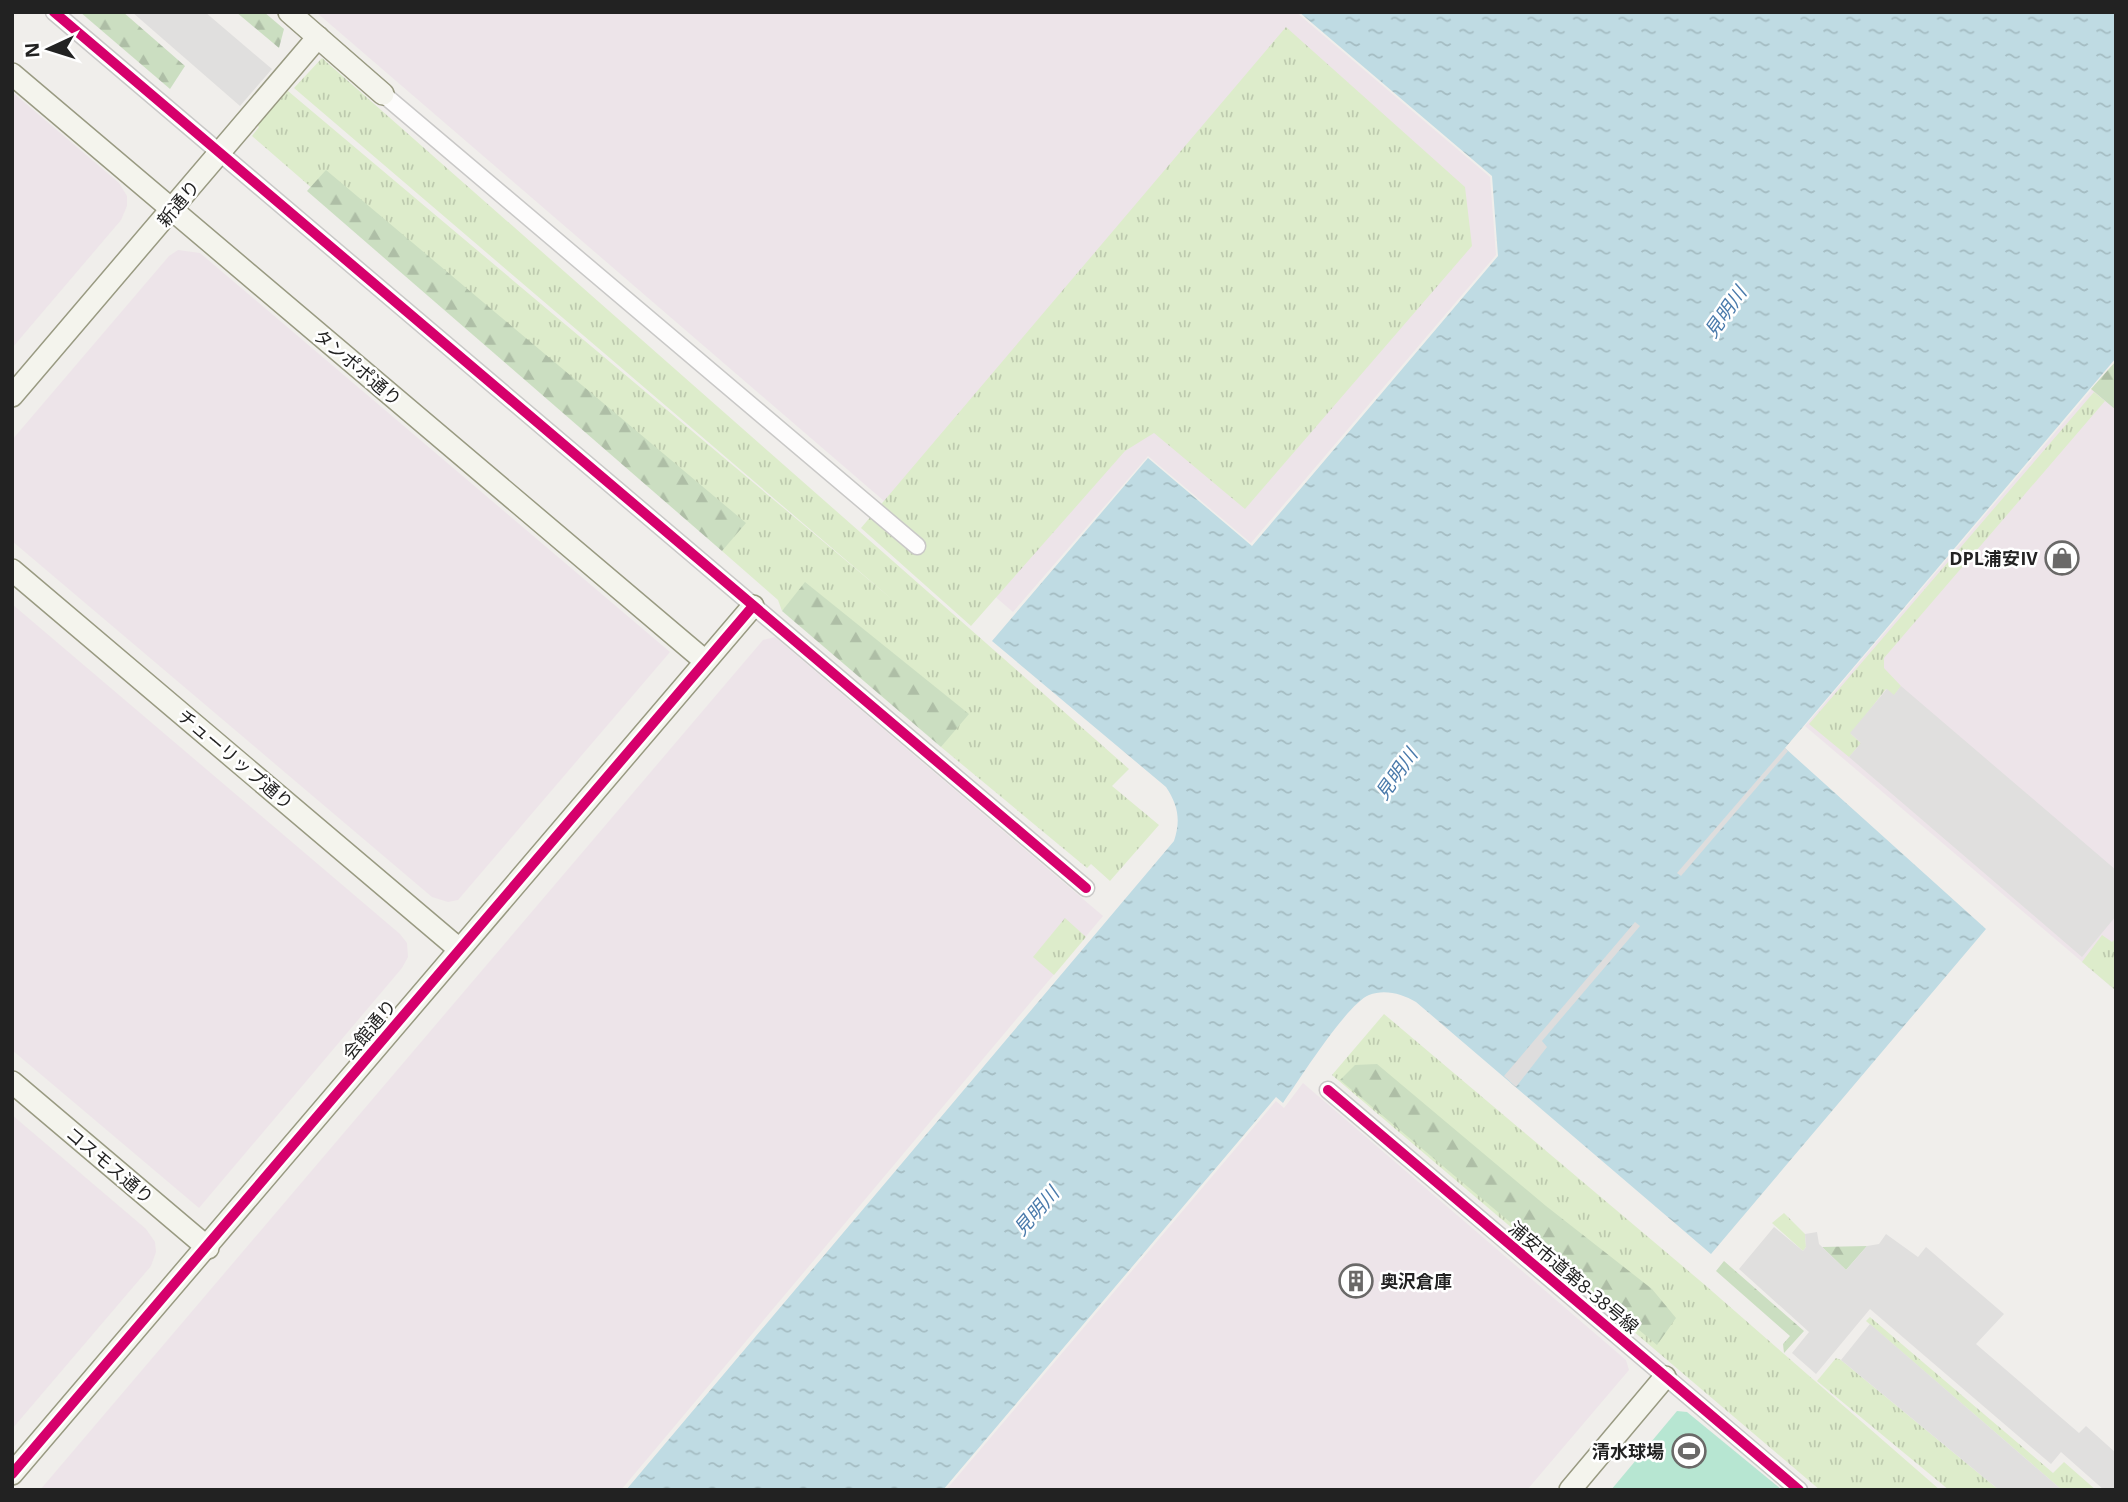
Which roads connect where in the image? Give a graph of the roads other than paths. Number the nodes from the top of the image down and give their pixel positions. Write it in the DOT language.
graph roads {
  1 [pos="54,12"];
  2 [pos="289,12"];
  3 [pos="318,37"];
  4 [pos="12,74"];
  5 [pos="383,94"];
  6 [pos="220,153"];
  7 [pos="173,210"];
  8 [pos="12,396"];
  9 [pos="917,546"];
  10 [pos="12,570"];
  11 [pos="754,606"];
  12 [pos="705,661"];
  13 [pos="1086,888"];
  14 [pos="459,949"];
  15 [pos="12,1083"];
  16 [pos="1328,1090"];
  17 [pos="208,1248"];
  18 [pos="1665,1377"];
  19 [pos="12,1474"];
  20 [pos="1570,1490"];
  21 [pos="1799,1490"];
  1 -- 6 [label="street"];
  2 -- 3 [label="street"];
  3 -- 5 [label="street"];
  3 -- 6 [label="street, 新通り"];
  4 -- 7 [label="street, タンポポ通り"];
  5 -- 9 [label="street"];
  6 -- 7 [label="street, 新通り"];
  6 -- 11 [label="street"];
  7 -- 8 [label="street, 新通り"];
  7 -- 12 [label="street, タンポポ通り"];
  10 -- 14 [label="street, チューリップ通り"];
  11 -- 12 [label="street, 会館通り"];
  11 -- 13 [label="street"];
  12 -- 14 [label="street, 会館通り"];
  14 -- 17 [label="street, 会館通り"];
  15 -- 17 [label="street, コスモス通り"];
  16 -- 18 [label="street, 浦安市道第8-38号線"];
  17 -- 19 [label="street, 会館通り"];
  18 -- 20 [label="street"];
  18 -- 21 [label="street, 浦安市道第8-38号線"];
}
